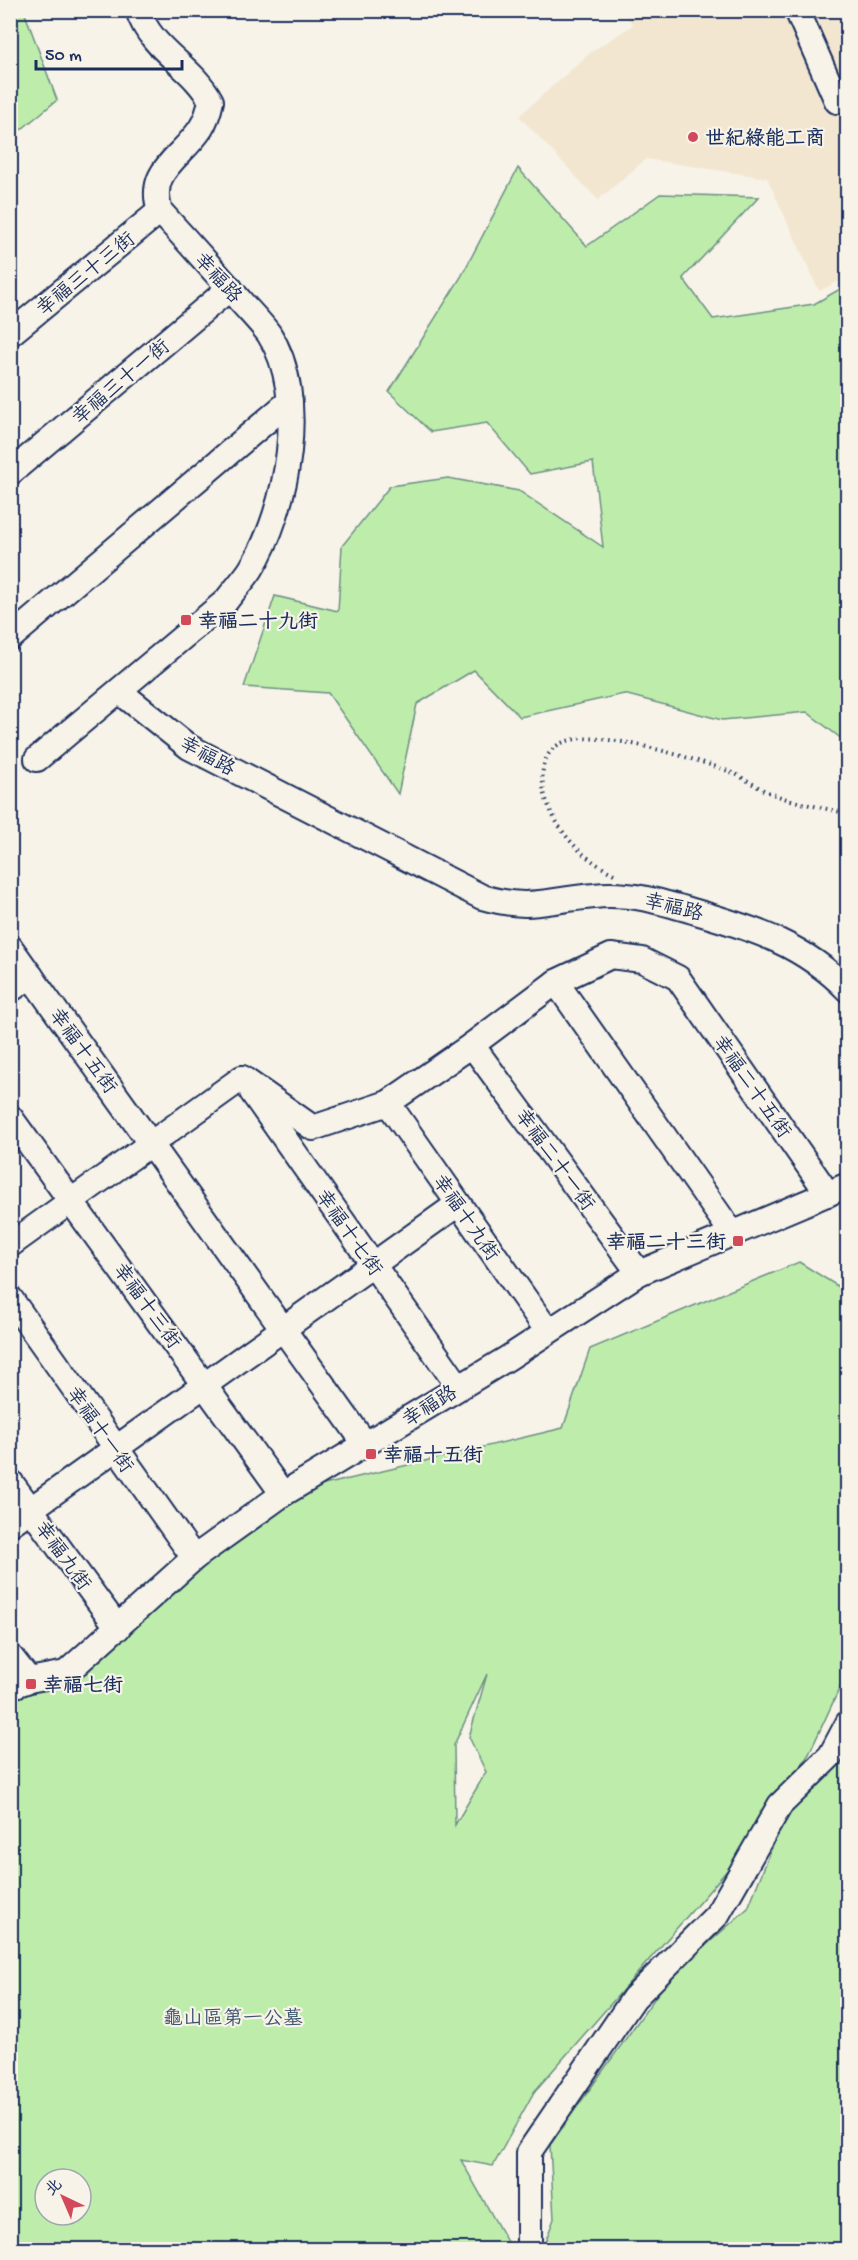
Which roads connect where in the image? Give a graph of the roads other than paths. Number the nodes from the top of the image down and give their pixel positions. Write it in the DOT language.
graph roads {
  1 [pos="138,10"];
  2 [pos="797,10"];
  3 [pos="837,101"];
  4 [pos="160,211"];
  5 [pos="230,288"];
  6 [pos="10,334"];
  7 [pos="290,401"];
  8 [pos="10,473"];
  9 [pos="10,638"];
  10 [pos="119,691"];
  11 [pos="37,759"];
  12 [pos="10,947"];
  13 [pos="31,975"];
  14 [pos="556,982"];
  15 [pos="10,990"];
  16 [pos="848,990"];
  17 [pos="472,1045"];
  18 [pos="242,1078"];
  19 [pos="388,1103"];
  20 [pos="10,1117"];
  21 [pos="151,1144"];
  22 [pos="838,1189"];
  23 [pos="71,1201"];
  24 [pos="458,1204"];
  25 [pos="732,1233"];
  26 [pos="10,1245"];
  27 [pos="373,1264"];
  28 [pos="639,1273"];
  29 [pos="10,1298"];
  30 [pos="282,1329"];
  31 [pos="547,1330"];
  32 [pos="206,1384"];
  33 [pos="459,1387"];
  34 [pos="366,1445"];
  35 [pos="115,1449"];
  36 [pos="10,1481"];
  37 [pos="283,1494"];
  38 [pos="31,1509"];
  39 [pos="10,1524"];
  40 [pos="194,1558"];
  41 [pos="118,1628"];
  42 [pos="10,1656"];
  43 [pos="20,1684"];
  44 [pos="848,1723"];
  45 [pos="527,2250"];
  1 -- 4 [label="street"];
  2 -- 3 [label="street"];
  4 -- 5 [label="street, 幸福路"];
  4 -- 6 [label="street, 幸福三十三街"];
  5 -- 7 [label="street, 幸福路"];
  5 -- 8 [label="street, 幸福三十一街"];
  7 -- 9 [label="street"];
  7 -- 10 [label="street, 幸福路"];
  10 -- 11 [label="street"];
  10 -- 16 [label="street, 幸福路"];
  12 -- 13 [label="street, 幸福十五街"];
  13 -- 15 [label="street"];
  13 -- 21 [label="street, 幸福十五街"];
  14 -- 17 [label="street"];
  14 -- 22 [label="street, 幸福二十五街"];
  14 -- 25 [label="street"];
  17 -- 19 [label="street"];
  17 -- 28 [label="street, 幸福二十一街"];
  18 -- 19 [label="street"];
  18 -- 21 [label="street"];
  18 -- 27 [label="street, 幸福十七街"];
  19 -- 24 [label="street, 幸福十九街"];
  20 -- 23 [label="street, 幸福十三街"];
  21 -- 23 [label="street"];
  21 -- 30 [label="street, 幸福十五街"];
  22 -- 25 [label="street, 幸福路"];
  23 -- 26 [label="street"];
  23 -- 32 [label="street, 幸福十三街"];
  24 -- 27 [label="street"];
  24 -- 31 [label="street, 幸福十九街"];
  25 -- 28 [label="street, 幸福路"];
  27 -- 30 [label="street"];
  27 -- 33 [label="street, 幸福十七街"];
  28 -- 31 [label="street, 幸福路"];
  29 -- 35 [label="street, 幸福十一街"];
  30 -- 32 [label="street"];
  30 -- 34 [label="street, 幸福十五街"];
  31 -- 33 [label="street, 幸福路"];
  32 -- 35 [label="street"];
  32 -- 37 [label="street, 幸福十三街"];
  33 -- 34 [label="street, 幸福路"];
  34 -- 37 [label="street, 幸福路"];
  35 -- 38 [label="street"];
  35 -- 40 [label="street, 幸福十一街"];
  36 -- 38 [label="street, 幸福九街"];
  37 -- 40 [label="street, 幸福路"];
  38 -- 39 [label="street"];
  38 -- 41 [label="street, 幸福九街"];
  40 -- 41 [label="street, 幸福路"];
  41 -- 43 [label="street, 幸福路"];
  42 -- 43 [label="street"];
  44 -- 45 [label="street"];
}
